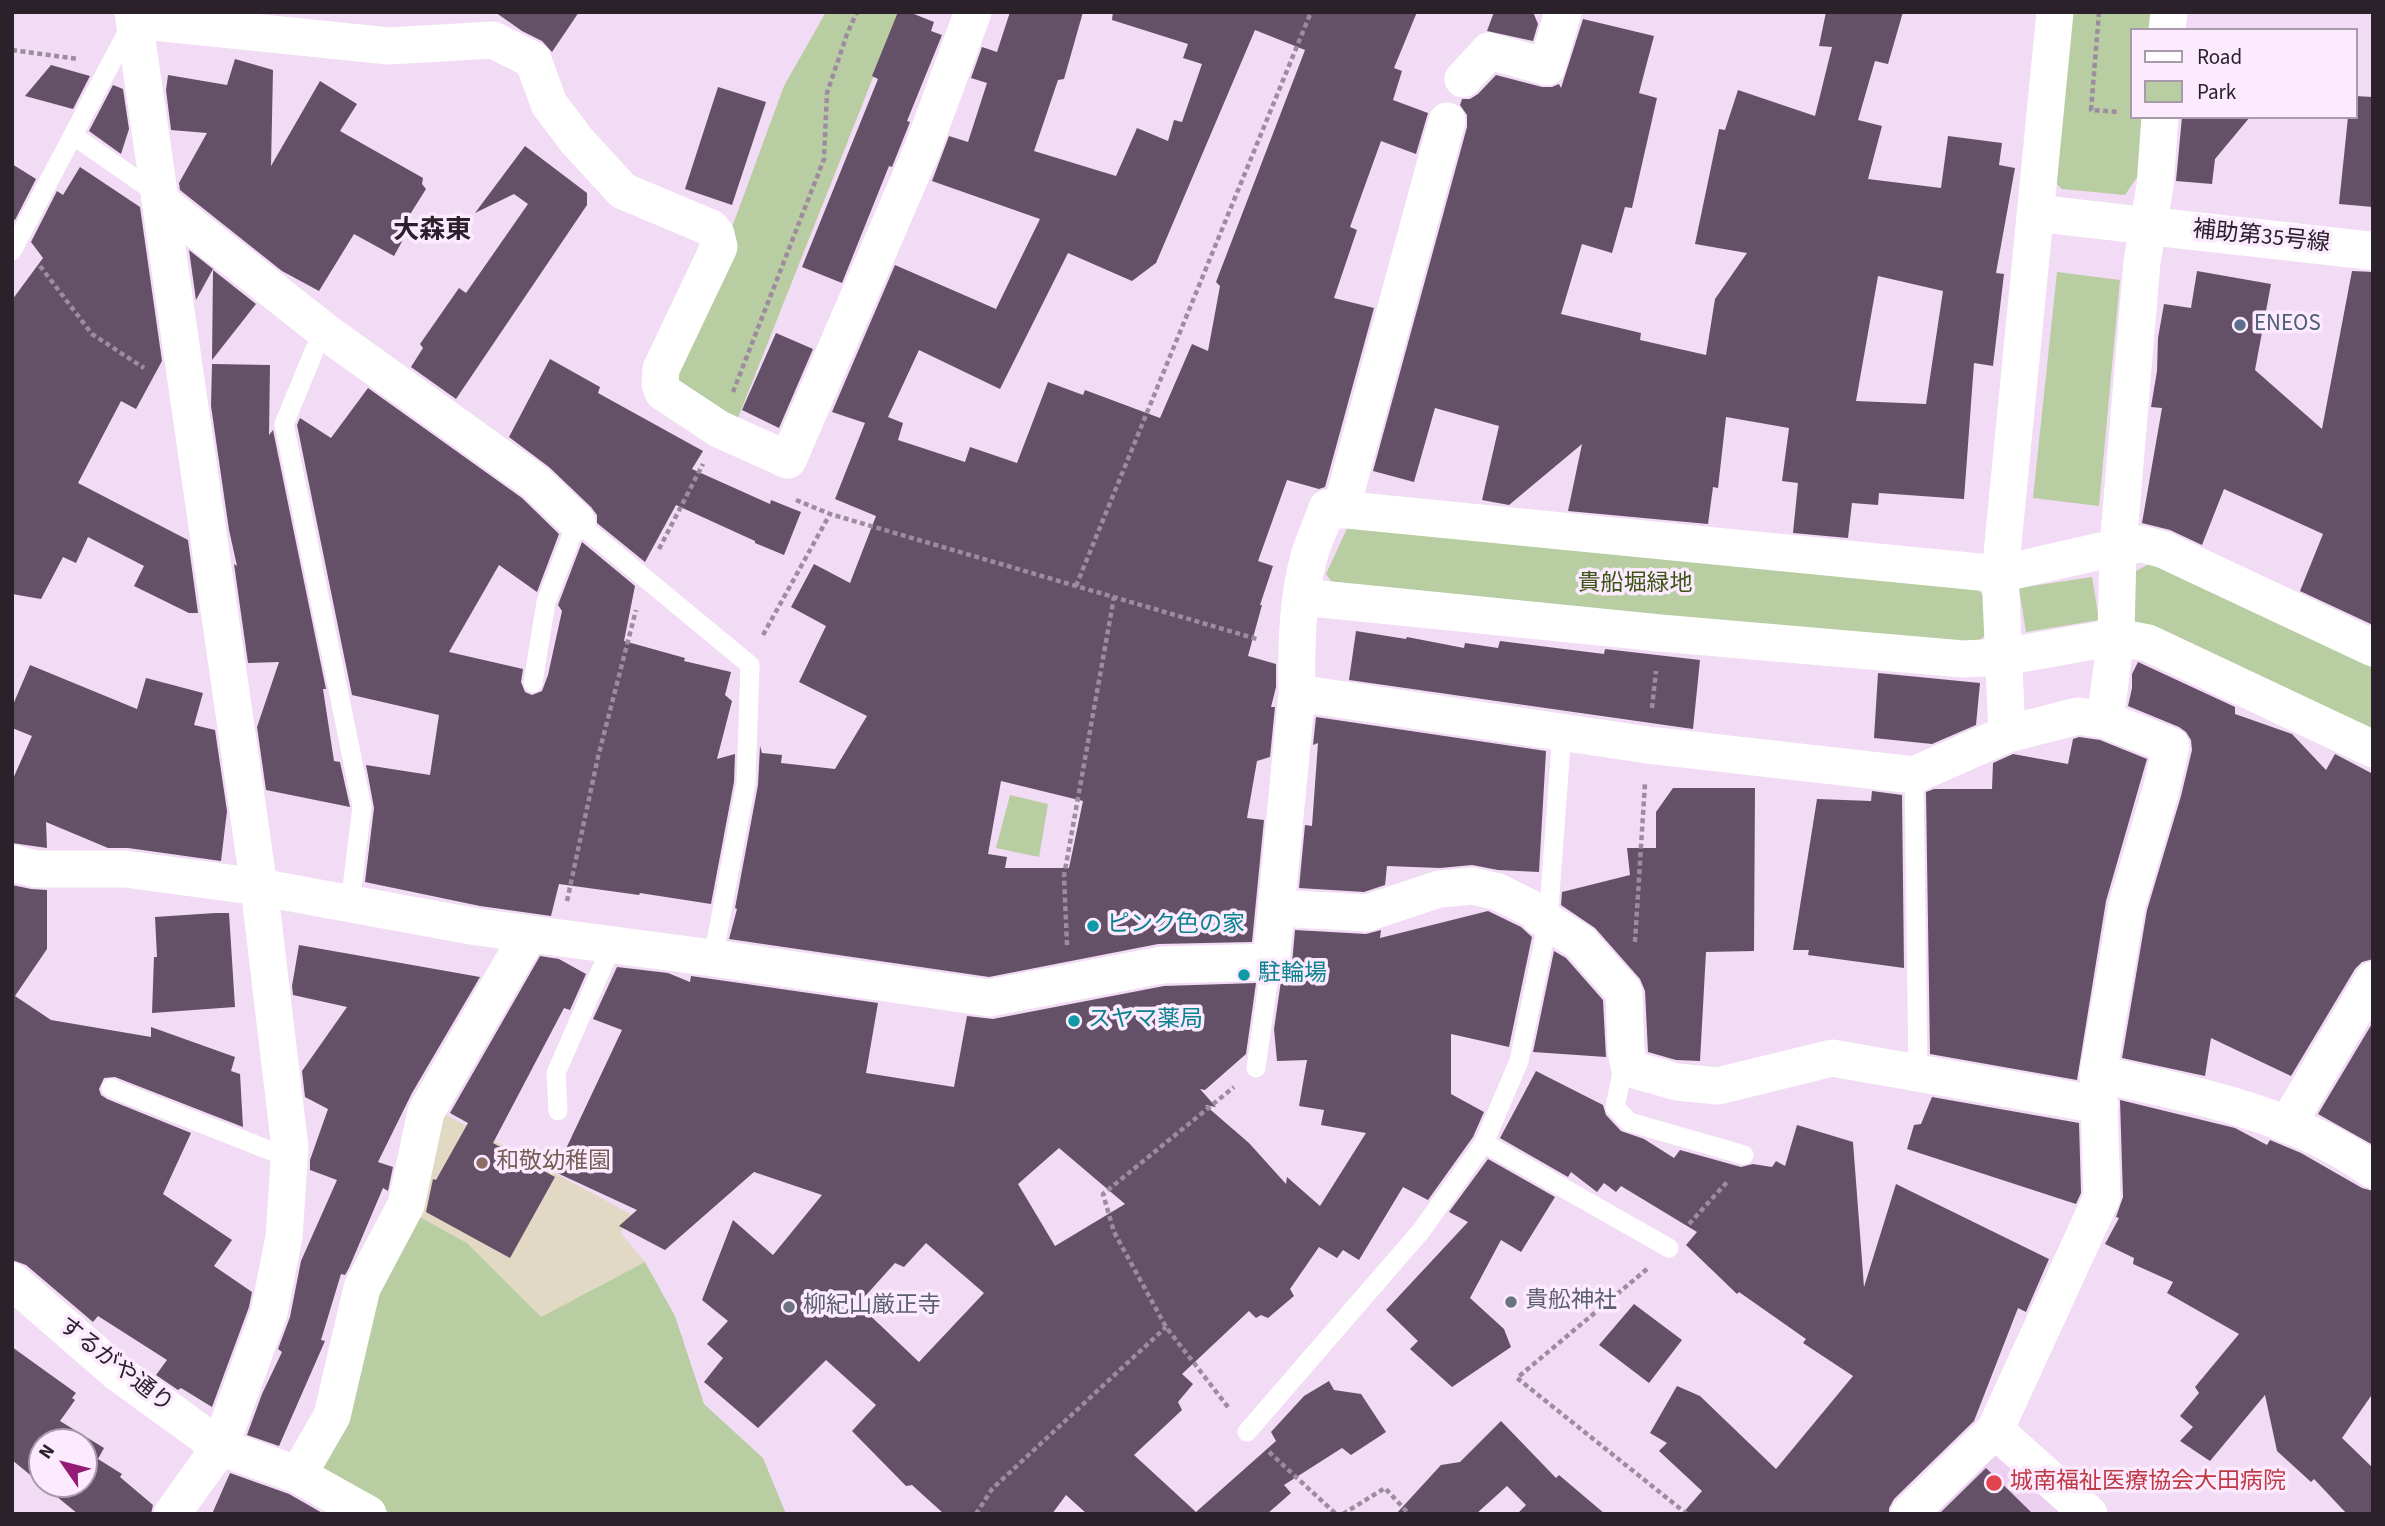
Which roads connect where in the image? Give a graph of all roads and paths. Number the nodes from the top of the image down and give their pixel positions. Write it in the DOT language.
graph roads {
  1 [pos="857,12"];
  2 [pos="973,12"];
  3 [pos="1311,12"];
  4 [pos="1563,12"];
  5 [pos="2055,12"];
  6 [pos="2099,12"];
  7 [pos="133,16"];
  8 [pos="12,50"];
  9 [pos="110,63"];
  10 [pos="1463,79"];
  11 [pos="2160,119"];
  12 [pos="1447,121"];
  13 [pos="2120,124"];
  14 [pos="74,136"];
  15 [pos="160,199"];
  16 [pos="2035,213"];
  17 [pos="2149,226"];
  18 [pos="15,244"];
  19 [pos="2373,251"];
  20 [pos="327,332"];
  21 [pos="189,397"];
  22 [pos="714,441"];
  23 [pos="788,460"];
  24 [pos="1341,510"];
  25 [pos="830,514"];
  26 [pos="577,522"];
  27 [pos="2118,547"];
  28 [pos="2000,574"];
  29 [pos="644,579"];
  30 [pos="1076,586"];
  31 [pos="1114,597"];
  32 [pos="1301,597"];
  33 [pos="1660,634"];
  34 [pos="2116,638"];
  35 [pos="2373,648"];
  36 [pos="1296,650"];
  37 [pos="2003,657"];
  38 [pos="750,665"];
  39 [pos="533,683"];
  40 [pos="1297,693"];
  41 [pos="2105,720"];
  42 [pos="1562,733"];
  43 [pos="2007,734"];
  44 [pos="1648,745"];
  45 [pos="2373,749"];
  46 [pos="1914,775"];
  47 [pos="12,863"];
  48 [pos="259,887"];
  49 [pos="350,904"];
  50 [pos="1277,908"];
  51 [pos="1548,920"];
  52 [pos="544,936"];
  53 [pos="612,945"];
  54 [pos="713,958"];
  55 [pos="1271,962"];
  56 [pos="2373,980"];
  57 [pos="1068,983"];
  58 [pos="1624,992"];
  59 [pos="1626,1051"];
  60 [pos="1256,1068"];
  61 [pos="1918,1073"];
  62 [pos="111,1088"];
  63 [pos="2099,1089"];
  64 [pos="558,1111"];
  65 [pos="2287,1125"];
  66 [pos="1484,1143"];
  67 [pos="1744,1155"];
  68 [pos="289,1158"];
  69 [pos="2373,1170"];
  70 [pos="1669,1248"];
  71 [pos="12,1281"];
  72 [pos="1166,1327"];
  73 [pos="1995,1430"];
  74 [pos="1247,1432"];
  75 [pos="220,1447"];
  76 [pos="298,1475"];
  77 [pos="172,1514"];
  78 [pos="368,1514"];
  79 [pos="976,1514"];
  80 [pos="1336,1514"];
  81 [pos="1343,1514"];
  82 [pos="1409,1514"];
  83 [pos="1687,1514"];
  84 [pos="1909,1514"];
  85 [pos="2089,1514"];
  1 -- 22 [label="path"];
  2 -- 23 [label="street"];
  3 -- 30 [label="path"];
  4 -- 10 [label="street"];
  5 -- 16 [label="street"];
  6 -- 13 [label="path"];
  7 -- 9 [label="lane"];
  7 -- 15 [label="street"];
  7 -- 22 [label="street"];
  8 -- 9 [label="path"];
  9 -- 14 [label="lane"];
  11 -- 17 [label="street"];
  12 -- 24 [label="street"];
  14 -- 15 [label="lane"];
  14 -- 18 [label="lane"];
  15 -- 20 [label="street"];
  15 -- 21 [label="street"];
  16 -- 17 [label="street"];
  16 -- 28 [label="street"];
  17 -- 19 [label="street, 補助第35号線"];
  17 -- 27 [label="street"];
  18 -- 21 [label="path"];
  20 -- 26 [label="street"];
  20 -- 49 [label="lane"];
  21 -- 48 [label="street"];
  22 -- 23 [label="street"];
  22 -- 29 [label="path"];
  23 -- 25 [label="path"];
  24 -- 28 [label="street"];
  24 -- 32 [label="street"];
  25 -- 30 [label="path"];
  25 -- 38 [label="path"];
  26 -- 29 [label="lane"];
  26 -- 39 [label="lane"];
  27 -- 28 [label="street"];
  27 -- 34 [label="street"];
  27 -- 35 [label="street"];
  28 -- 37 [label="street"];
  29 -- 38 [label="lane"];
  29 -- 52 [label="path"];
  30 -- 31 [label="path"];
  31 -- 36 [label="path"];
  31 -- 57 [label="path"];
  32 -- 33 [label="street"];
  32 -- 36 [label="street"];
  33 -- 37 [label="street"];
  33 -- 44 [label="path"];
  34 -- 37 [label="street"];
  34 -- 41 [label="street"];
  34 -- 45 [label="street"];
  36 -- 40 [label="street"];
  37 -- 43 [label="street"];
  38 -- 54 [label="lane"];
  40 -- 42 [label="street"];
  40 -- 50 [label="street"];
  41 -- 43 [label="street"];
  41 -- 63 [label="street"];
  42 -- 44 [label="street"];
  42 -- 51 [label="lane"];
  43 -- 46 [label="street"];
  44 -- 46 [label="street"];
  44 -- 58 [label="path"];
  46 -- 61 [label="lane"];
  47 -- 48 [label="street"];
  48 -- 49 [label="street"];
  48 -- 68 [label="street"];
  49 -- 52 [label="street"];
  50 -- 51 [label="street"];
  50 -- 55 [label="street"];
  51 -- 58 [label="street"];
  51 -- 66 [label="lane"];
  52 -- 53 [label="street"];
  52 -- 76 [label="street"];
  53 -- 54 [label="street"];
  53 -- 64 [label="lane"];
  54 -- 57 [label="street"];
  55 -- 57 [label="street"];
  55 -- 60 [label="lane"];
  56 -- 65 [label="street"];
  58 -- 59 [label="street"];
  59 -- 61 [label="street"];
  59 -- 67 [label="lane"];
  60 -- 72 [label="path"];
  61 -- 63 [label="street"];
  62 -- 68 [label="lane"];
  63 -- 65 [label="street"];
  63 -- 73 [label="street"];
  65 -- 69 [label="street"];
  66 -- 70 [label="lane"];
  66 -- 74 [label="lane"];
  67 -- 70 [label="path"];
  68 -- 75 [label="street"];
  70 -- 83 [label="path"];
  71 -- 75 [label="street, するがや通り"];
  72 -- 74 [label="path"];
  72 -- 79 [label="path"];
  73 -- 84 [label="street"];
  73 -- 85 [label="street"];
  74 -- 80 [label="path"];
  75 -- 76 [label="street, するがや通り"];
  75 -- 77 [label="street"];
  76 -- 78 [label="street, するがや通り"];
  81 -- 82 [label="path"];
}
